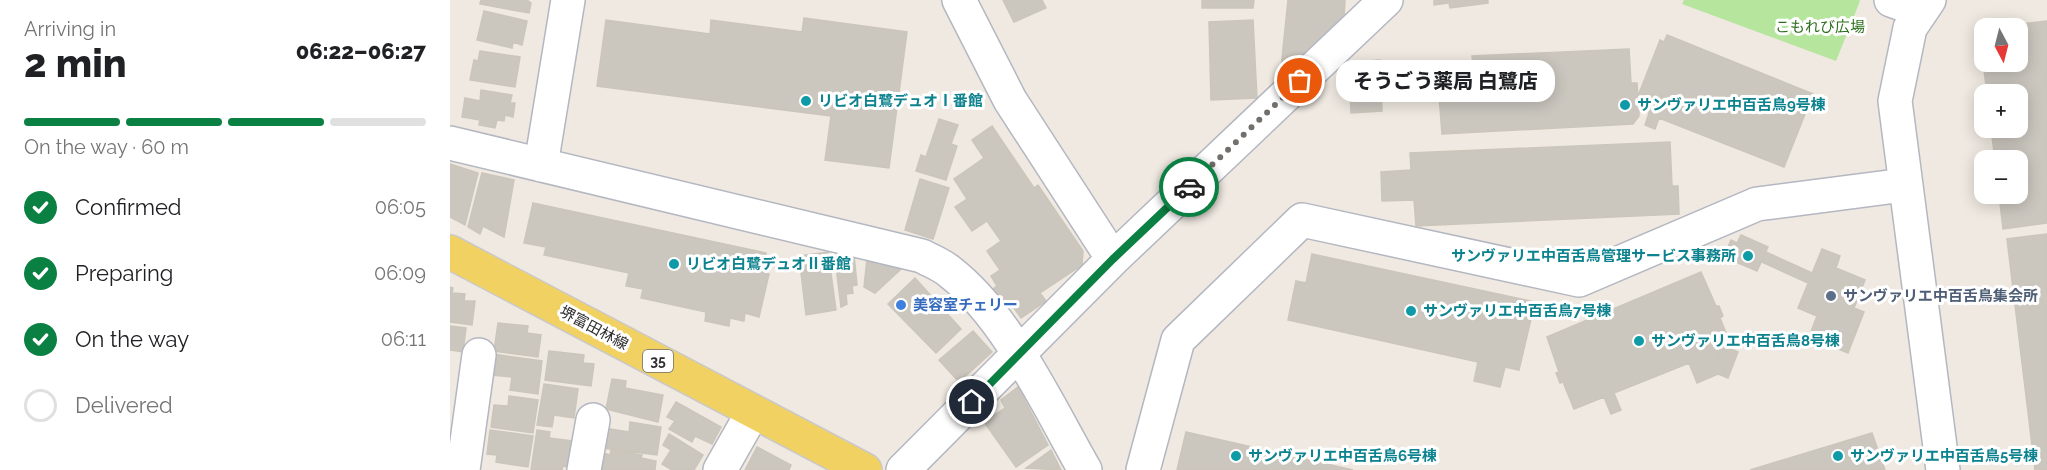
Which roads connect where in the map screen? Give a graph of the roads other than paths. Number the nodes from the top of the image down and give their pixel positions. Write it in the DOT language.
graph roads {
  1 [pos="568,0"];
  2 [pos="959,0"];
  3 [pos="1386,0"];
  4 [pos="1891,0"];
  5 [pos="1925,6"];
  6 [pos="450,143"];
  7 [pos="542,165"];
  8 [pos="1904,185"];
  9 [pos="450,252"];
  10 [pos="1113,259"];
  11 [pos="479,355"];
  12 [pos="1020,355"];
  13 [pos="753,411"];
  14 [pos="593,420"];
  15 [pos="464,470"];
  16 [pos="584,470"];
  17 [pos="720,470"];
  18 [pos="866,470"];
  19 [pos="903,470"];
  20 [pos="1084,470"];
  21 [pos="1143,470"];
  22 [pos="1943,470"];
  1 -- 7 [label="street"];
  2 -- 10 [label="street"];
  3 -- 10 [label="street"];
  4 -- 5 [label="street"];
  5 -- 8 [label="street"];
  6 -- 7 [label="street"];
  7 -- 12 [label="street"];
  8 -- 21 [label="street"];
  8 -- 22 [label="street"];
  9 -- 13 [label="main road, 堺富田林線 / 35"];
  10 -- 12 [label="street"];
  11 -- 15 [label="street"];
  12 -- 19 [label="street"];
  12 -- 20 [label="street"];
  13 -- 17 [label="street"];
  13 -- 18 [label="main road, 堺富田林線 / 35"];
  14 -- 16 [label="street"];
}
